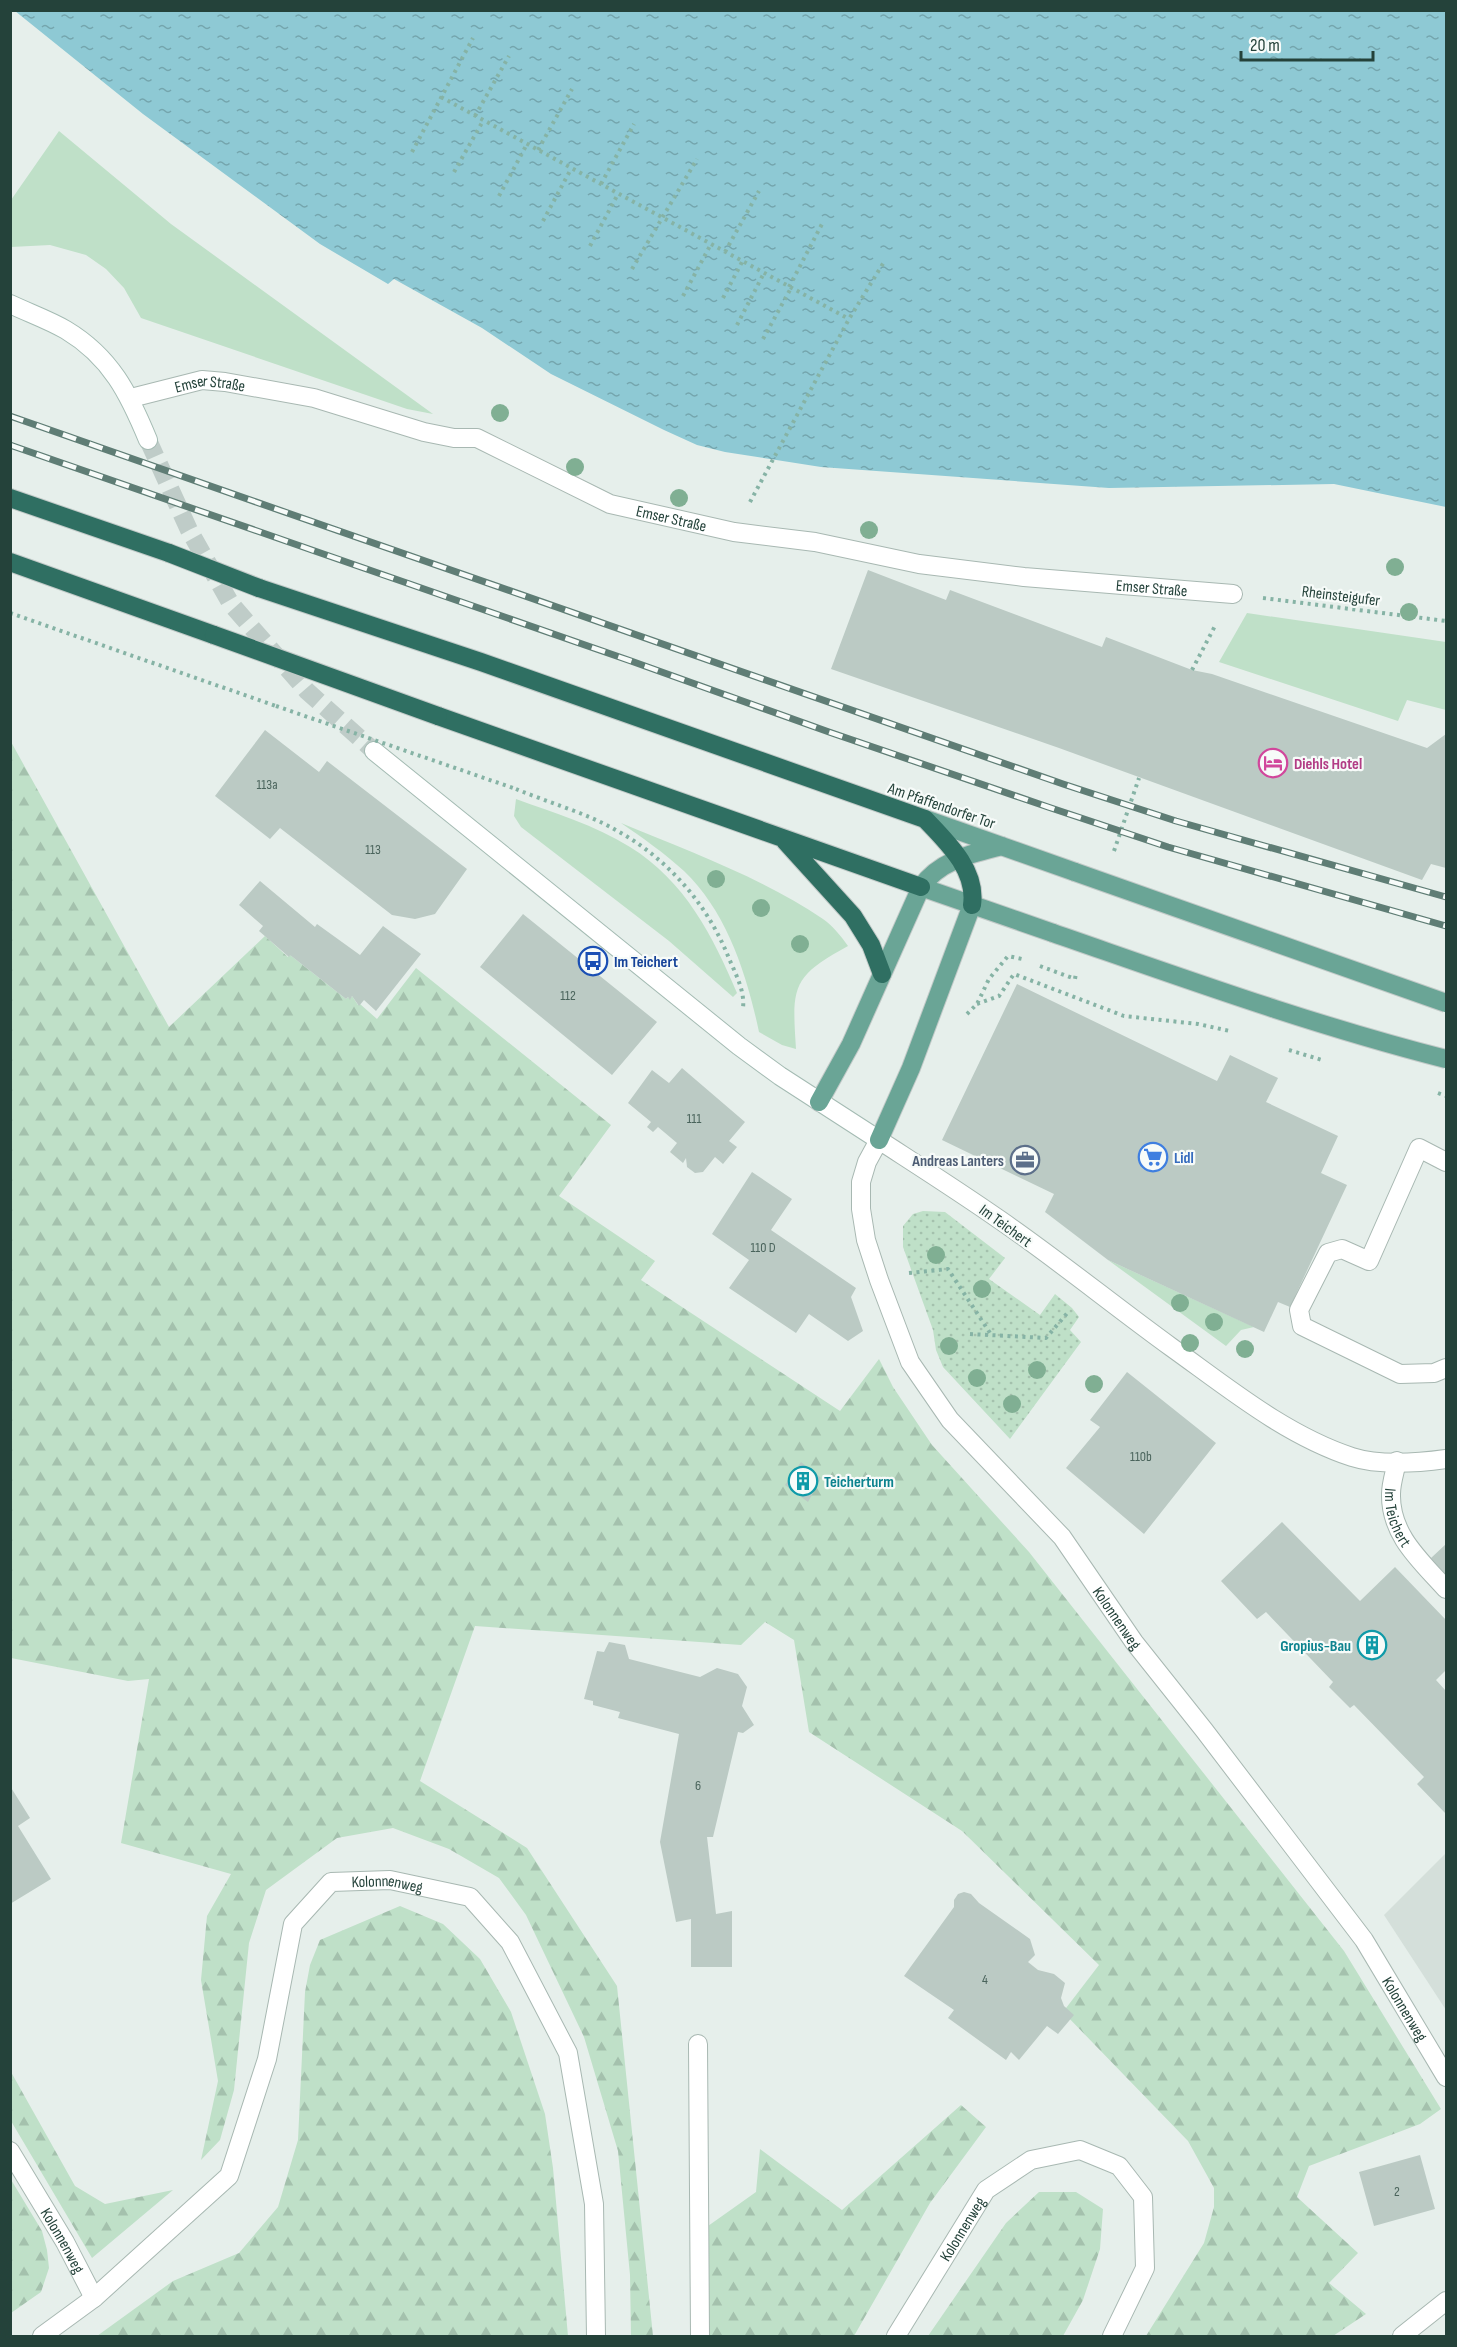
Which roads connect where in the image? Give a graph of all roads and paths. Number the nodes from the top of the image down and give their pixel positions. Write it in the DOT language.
graph roads {
  1 [pos="473,38"];
  2 [pos="509,56"];
  3 [pos="572,89"];
  4 [pos="441,98"];
  5 [pos="475,116"];
  6 [pos="483,121"];
  7 [pos="634,124"];
  8 [pos="527,144"];
  9 [pos="538,150"];
  10 [pos="411,152"];
  11 [pos="697,159"];
  12 [pos="571,168"];
  13 [pos="454,172"];
  14 [pos="601,184"];
  15 [pos="759,191"];
  16 [pos="618,194"];
  17 [pos="499,196"];
  18 [pos="662,218"];
  19 [pos="543,221"];
  20 [pos="822,224"];
  21 [pos="711,244"];
  22 [pos="590,246"];
  23 [pos="725,252"];
  24 [pos="742,261"];
  25 [pos="884,262"];
  26 [pos="632,269"];
  27 [pos="764,273"];
  28 [pos="790,287"];
  29 [pos="683,296"];
  30 [pos="723,298"];
  31 [pos="10,304"];
  32 [pos="849,319"];
  33 [pos="737,326"];
  34 [pos="763,339"];
  35 [pos="130,398"];
  36 [pos="148,440"];
  37 [pos="10,498"];
  38 [pos="734,531"];
  39 [pos="10,562"];
  40 [pos="1233,594"];
  41 [pos="10,613"];
  42 [pos="1446,621"];
  43 [pos="1202,648"];
  44 [pos="1192,670"];
  45 [pos="374,751"];
  46 [pos="925,819"];
  47 [pos="784,840"];
  48 [pos="1002,846"];
  49 [pos="959,858"];
  50 [pos="921,887"];
  51 [pos="972,905"];
  52 [pos="1023,959"];
  53 [pos="1034,963"];
  54 [pos="882,974"];
  55 [pos="1075,980"];
  56 [pos="1446,1003"];
  57 [pos="1240,1033"];
  58 [pos="739,1046"];
  59 [pos="1281,1048"];
  60 [pos="1446,1059"];
  61 [pos="1330,1062"];
  62 [pos="819,1102"];
  63 [pos="879,1140"];
  64 [pos="1446,1162"];
  65 [pos="879,1280"];
  66 [pos="1089,1288"];
  67 [pos="970,1334"];
  68 [pos="992,1336"];
  69 [pos="1446,1368"];
  70 [pos="1446,1459"];
  71 [pos="1397,1461"];
  72 [pos="1446,1589"];
  73 [pos="698,2043"];
  74 [pos="1446,2077"];
  75 [pos="10,2151"];
  76 [pos="94,2298"];
  77 [pos="1446,2301"];
  78 [pos="42,2337"];
  79 [pos="596,2337"];
  80 [pos="700,2337"];
  81 [pos="896,2337"];
  82 [pos="1112,2337"];
  83 [pos="1401,2337"];
  1 -- 4 [label="path"];
  2 -- 5 [label="path"];
  3 -- 9 [label="path"];
  4 -- 5 [label="path"];
  4 -- 10 [label="path"];
  5 -- 6 [label="path"];
  6 -- 8 [label="path"];
  6 -- 13 [label="path"];
  7 -- 14 [label="path"];
  8 -- 9 [label="path"];
  8 -- 17 [label="path"];
  9 -- 12 [label="path"];
  11 -- 18 [label="path"];
  12 -- 14 [label="path"];
  12 -- 19 [label="path"];
  14 -- 16 [label="path"];
  15 -- 23 [label="path"];
  16 -- 18 [label="path"];
  16 -- 22 [label="path"];
  18 -- 21 [label="path"];
  18 -- 26 [label="path"];
  20 -- 28 [label="path"];
  21 -- 23 [label="path"];
  21 -- 29 [label="path"];
  23 -- 24 [label="path"];
  24 -- 27 [label="path"];
  24 -- 30 [label="path"];
  25 -- 32 [label="path"];
  27 -- 28 [label="path"];
  27 -- 33 [label="path"];
  28 -- 32 [label="path"];
  28 -- 34 [label="path"];
  31 -- 35 [label="street"];
  32 -- 38 [label="path"];
  35 -- 36 [label="street"];
  35 -- 38 [label="street, Emser Straße"];
  37 -- 46 [label="highway, Am Pfaffendorfer Tor, bridge"];
  38 -- 40 [label="street, Emser Straße"];
  39 -- 47 [label="highway, bridge"];
  40 -- 42 [label="path, Rheinsteigufer"];
  41 -- 58 [label="path, bridge"];
  43 -- 44 [label="path"];
  45 -- 58 [label="street, Im Teichert"];
  46 -- 48 [label="main road, Am Pfaffendorfer Tor"];
  46 -- 49 [label="highway"];
  47 -- 50 [label="highway"];
  47 -- 54 [label="highway"];
  48 -- 49 [label="main road"];
  48 -- 56 [label="main road, Am Pfaffendorfer Tor, bridge"];
  49 -- 50 [label="main road"];
  49 -- 51 [label="highway"];
  50 -- 51 [label="main road"];
  50 -- 54 [label="main road"];
  51 -- 60 [label="main road, bridge"];
  51 -- 63 [label="main road"];
  52 -- 57 [label="path"];
  53 -- 55 [label="path"];
  54 -- 62 [label="main road"];
  58 -- 62 [label="street, Im Teichert"];
  59 -- 61 [label="path"];
  62 -- 63 [label="street, Im Teichert"];
  63 -- 65 [label="street, Kolonnenweg"];
  63 -- 66 [label="street, Im Teichert"];
  64 -- 69 [label="street"];
  65 -- 68 [label="path"];
  65 -- 74 [label="street, Kolonnenweg"];
  66 -- 68 [label="path"];
  66 -- 71 [label="street, Im Teichert"];
  67 -- 68 [label="path"];
  70 -- 71 [label="street"];
  71 -- 72 [label="street, Im Teichert"];
  73 -- 80 [label="street"];
  75 -- 76 [label="street, Kolonnenweg"];
  76 -- 78 [label="street, Kolonnenweg"];
  76 -- 79 [label="street, Kolonnenweg"];
  77 -- 83 [label="street"];
  81 -- 82 [label="street, Kolonnenweg"];
}
